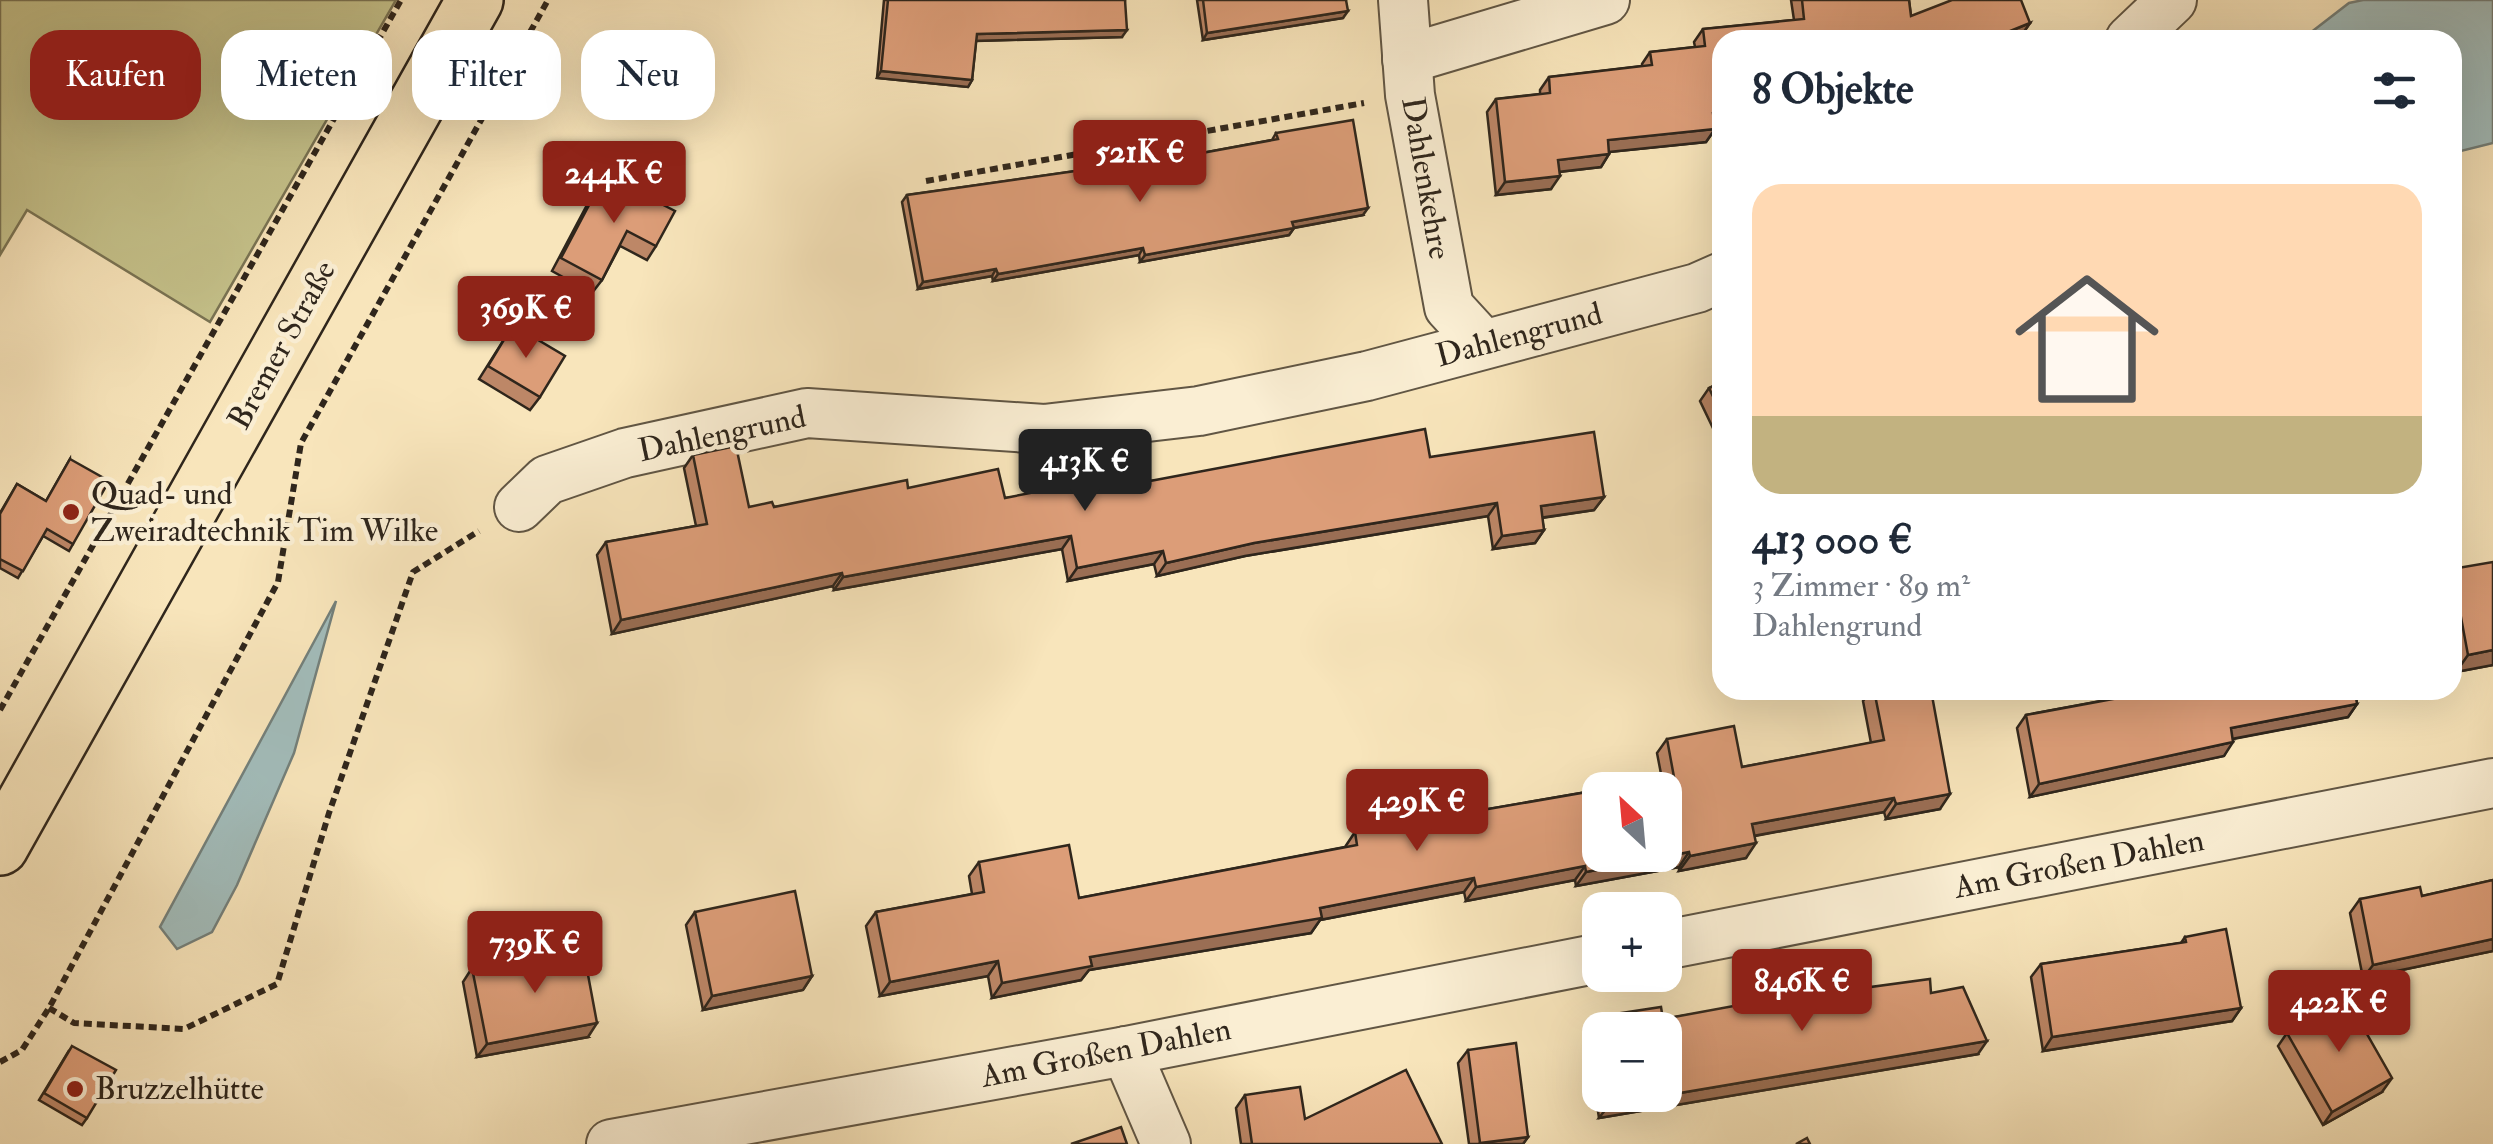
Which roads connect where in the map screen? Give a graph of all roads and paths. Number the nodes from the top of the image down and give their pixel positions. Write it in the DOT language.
graph roads {
  1 [pos="402,0"];
  2 [pos="475,0"];
  3 [pos="548,0"];
  4 [pos="1403,0"];
  5 [pos="1605,0"];
  6 [pos="2172,0"];
  7 [pos="2140,30"];
  8 [pos="1408,77"];
  9 [pos="926,181"];
  10 [pos="1712,281"];
  11 [pos="1482,343"];
  12 [pos="519,507"];
  13 [pos="0,710"];
  14 [pos="2493,783"];
  15 [pos="0,847"];
  16 [pos="1682,942"];
  17 [pos="1582,962"];
  18 [pos="49,1008"];
  19 [pos="1126,1051"];
  20 [pos="0,1062"];
  21 [pos="628,1142"];
  22 [pos="1166,1144"];
  1 -- 13 [label="path"];
  2 -- 15 [label="main road, Bremer Straße"];
  3 -- 18 [label="path"];
  4 -- 8 [label="street, Dahlenkehre"];
  5 -- 8 [label="street"];
  6 -- 7 [label="street"];
  8 -- 9 [label="path"];
  8 -- 11 [label="street, Dahlenkehre"];
  10 -- 11 [label="street, Dahlengrund"];
  11 -- 12 [label="street, Dahlengrund"];
  12 -- 18 [label="path"];
  14 -- 16 [label="street, Am Großen Dahlen"];
  17 -- 19 [label="street, Am Großen Dahlen"];
  18 -- 20 [label="path"];
  19 -- 21 [label="street, Am Großen Dahlen"];
  19 -- 22 [label="street"];
}
